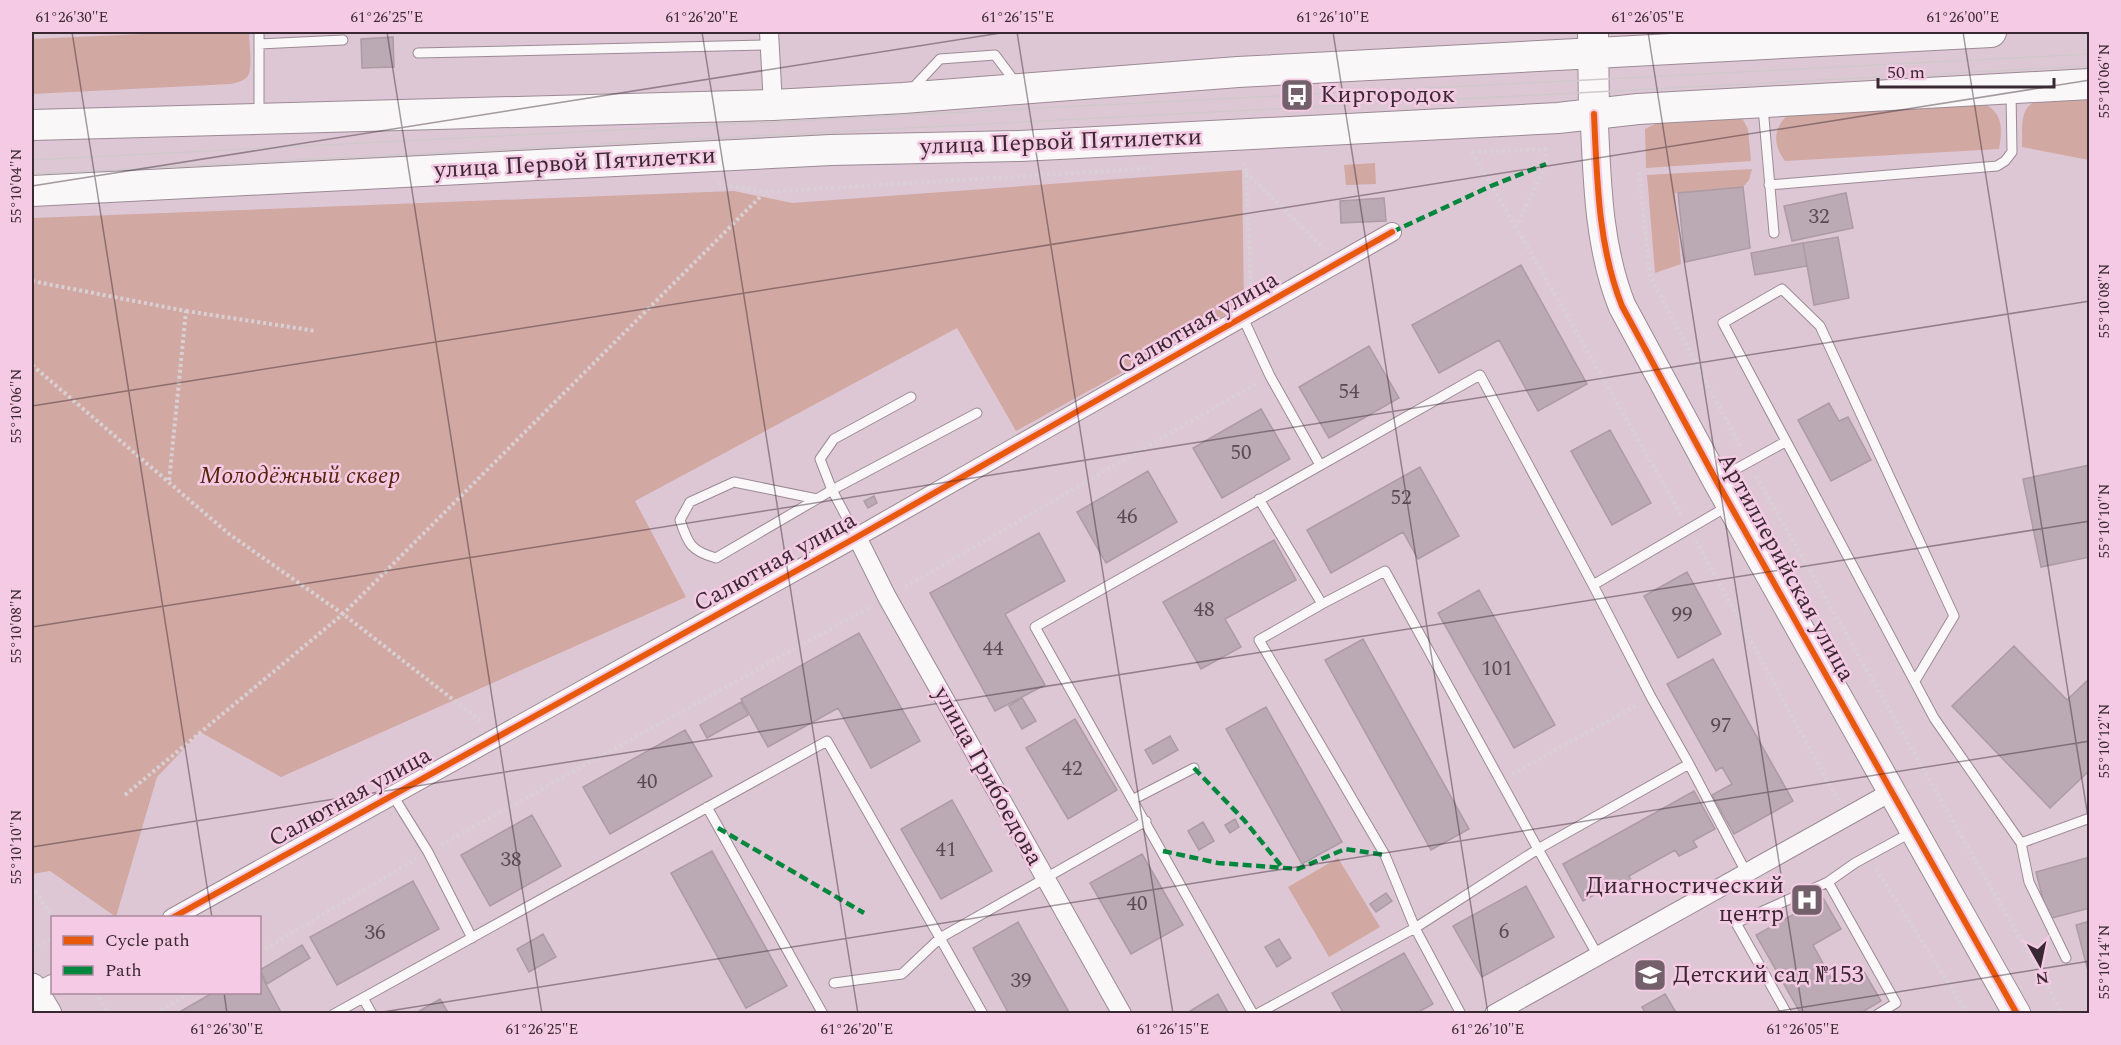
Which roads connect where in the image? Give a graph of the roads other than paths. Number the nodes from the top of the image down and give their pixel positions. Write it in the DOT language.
graph roads {
  1 [pos="259,32"];
  2 [pos="1991,32"];
  3 [pos="769,38"];
  4 [pos="343,40"];
  5 [pos="1593,42"];
  6 [pos="259,44"];
  7 [pos="418,53"];
  8 [pos="2090,84"];
  9 [pos="2011,88"];
  10 [pos="1763,101"];
  11 [pos="773,105"];
  12 [pos="1594,114"];
  13 [pos="260,120"];
  14 [pos="32,125"];
  15 [pos="1769,185"];
  16 [pos="32,191"];
  17 [pos="1392,232"];
  18 [pos="1774,233"];
  19 [pos="1247,315"];
  20 [pos="910,397"];
  21 [pos="977,413"];
  22 [pos="1785,442"];
  23 [pos="1320,465"];
  24 [pos="1716,480"];
  25 [pos="832,490"];
  26 [pos="817,499"];
  27 [pos="1259,499"];
  28 [pos="1730,505"];
  29 [pos="857,537"];
  30 [pos="1593,585"];
  31 [pos="1322,604"];
  32 [pos="1915,681"];
  33 [pos="1689,764"];
  34 [pos="1194,768"];
  35 [pos="1891,792"];
  36 [pos="392,794"];
  37 [pos="1134,799"];
  38 [pos="707,807"];
  39 [pos="2090,818"];
  40 [pos="1146,821"];
  41 [pos="1914,831"];
  42 [pos="2021,843"];
  43 [pos="1538,849"];
  44 [pos="1747,873"];
  45 [pos="1046,878"];
  46 [pos="1828,882"];
  47 [pos="176,916"];
  48 [pos="1415,928"];
  49 [pos="472,938"];
  50 [pos="940,938"];
  51 [pos="1598,956"];
  52 [pos="2066,958"];
  53 [pos="834,983"];
  54 [pos="363,998"];
  55 [pos="334,1014"];
  56 [pos="372,1014"];
  57 [pos="823,1014"];
  58 [pos="983,1014"];
  59 [pos="1122,1014"];
  60 [pos="1255,1014"];
  61 [pos="1461,1014"];
  62 [pos="1494,1014"];
  63 [pos="1787,1014"];
  64 [pos="1878,1014"];
  65 [pos="2018,1014"];
  1 -- 6 [label="lane"];
  2 -- 5 [label="main road, улица Первой Пятилетки"];
  3 -- 7 [label="lane"];
  3 -- 11 [label="street"];
  4 -- 6 [label="lane"];
  5 -- 11 [label="main road, улица Первой Пятилетки"];
  5 -- 12 [label="main road, Артиллерийская улица"];
  6 -- 13 [label="lane"];
  8 -- 9 [label="main road, улица Первой Пятилетки"];
  9 -- 10 [label="main road, улица Первой Пятилетки"];
  9 -- 15 [label="lane"];
  10 -- 12 [label="main road, улица Первой Пятилетки"];
  10 -- 15 [label="lane"];
  11 -- 13 [label="main road, улица Первой Пятилетки"];
  12 -- 16 [label="main road, улица Первой Пятилетки"];
  12 -- 24 [label="street, Артиллерийская улица"];
  13 -- 14 [label="main road, улица Первой Пятилетки"];
  15 -- 18 [label="lane"];
  17 -- 19 [label="street, Салютная улица"];
  19 -- 23 [label="lane"];
  19 -- 29 [label="street, Салютная улица"];
  20 -- 25 [label="lane"];
  21 -- 25 [label="lane"];
  22 -- 24 [label="lane"];
  22 -- 32 [label="lane"];
  22 -- 32 [label="lane"];
  23 -- 27 [label="lane"];
  23 -- 30 [label="lane"];
  24 -- 28 [label="street, Артиллерийская улица"];
  25 -- 26 [label="lane"];
  25 -- 29 [label="lane"];
  26 -- 26 [label="lane"];
  27 -- 31 [label="lane"];
  27 -- 37 [label="lane"];
  28 -- 30 [label="lane"];
  28 -- 35 [label="street, Артиллерийская улица"];
  29 -- 36 [label="street, Салютная улица"];
  29 -- 45 [label="street, улица Грибоедова"];
  30 -- 33 [label="lane"];
  31 -- 43 [label="lane"];
  31 -- 48 [label="lane"];
  32 -- 42 [label="lane"];
  33 -- 43 [label="lane"];
  33 -- 44 [label="lane"];
  34 -- 37 [label="lane"];
  35 -- 41 [label="street, Артиллерийская улица"];
  35 -- 44 [label="street"];
  36 -- 47 [label="street, Салютная улица"];
  36 -- 49 [label="lane"];
  37 -- 40 [label="lane"];
  38 -- 49 [label="lane"];
  38 -- 50 [label="lane"];
  38 -- 57 [label="lane"];
  39 -- 42 [label="lane"];
  40 -- 45 [label="lane"];
  40 -- 60 [label="lane"];
  41 -- 46 [label="lane"];
  41 -- 65 [label="street, Артиллерийская улица"];
  42 -- 52 [label="lane"];
  43 -- 48 [label="lane"];
  43 -- 51 [label="lane"];
  44 -- 51 [label="street"];
  45 -- 50 [label="lane"];
  45 -- 59 [label="street, улица Грибоедова"];
  46 -- 63 [label="lane"];
  46 -- 64 [label="lane"];
  48 -- 60 [label="lane"];
  48 -- 61 [label="lane"];
  49 -- 54 [label="lane"];
  50 -- 53 [label="lane"];
  50 -- 58 [label="lane"];
  51 -- 62 [label="street"];
  54 -- 55 [label="lane"];
  54 -- 56 [label="lane"];
}
